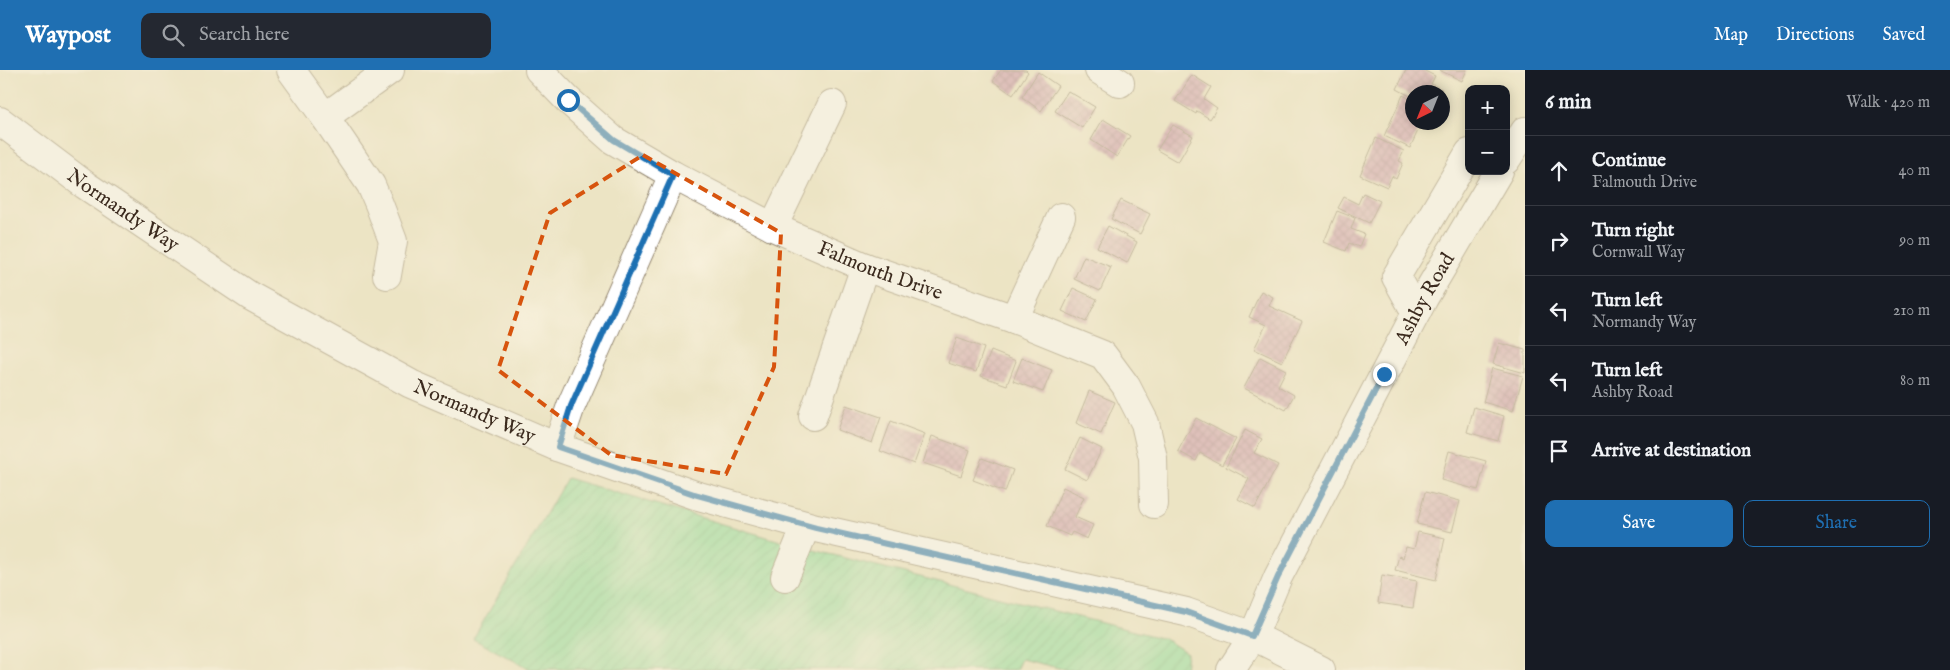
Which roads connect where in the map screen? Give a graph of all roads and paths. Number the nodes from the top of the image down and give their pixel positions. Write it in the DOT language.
graph roads {
  1 [pos="291,70"];
  2 [pos="390,70"];
  3 [pos="539,70"];
  4 [pos="832,104"];
  5 [pos="325,117"];
  6 [pos="0,120"];
  7 [pos="1518,132"];
  8 [pos="1510,151"];
  9 [pos="1465,160"];
  10 [pos="673,175"];
  11 [pos="1497,175"];
  12 [pos="1061,217"];
  13 [pos="773,227"];
  14 [pos="865,267"];
  15 [pos="386,275"];
  16 [pos="1416,313"];
  17 [pos="1014,319"];
  18 [pos="813,416"];
  19 [pos="558,447"];
  20 [pos="1154,504"];
  21 [pos="806,526"];
  22 [pos="785,577"];
  23 [pos="1252,636"];
  24 [pos="1231,670"];
  25 [pos="1321,670"];
  1 -- 5 [label="main road"];
  2 -- 5 [label="main road"];
  3 -- 10 [label="main road, Falmouth Drive"];
  4 -- 13 [label="main road"];
  5 -- 15 [label="main road"];
  6 -- 19 [label="main road, Normandy Way"];
  7 -- 8 [label="main road"];
  9 -- 16 [label="main road"];
  10 -- 13 [label="main road, Falmouth Drive"];
  10 -- 19 [label="main road"];
  11 -- 16 [label="main road, Ashby Road"];
  12 -- 17 [label="main road"];
  13 -- 14 [label="main road, Falmouth Drive"];
  14 -- 17 [label="main road, Falmouth Drive"];
  14 -- 18 [label="main road"];
  16 -- 23 [label="main road, Ashby Road"];
  17 -- 20 [label="main road, Falmouth Drive"];
  19 -- 21 [label="main road, Normandy Way"];
  21 -- 22 [label="main road"];
  21 -- 23 [label="main road, Normandy Way"];
  23 -- 24 [label="main road, Ashby Road"];
  23 -- 25 [label="main road, Normandy Way"];
}
